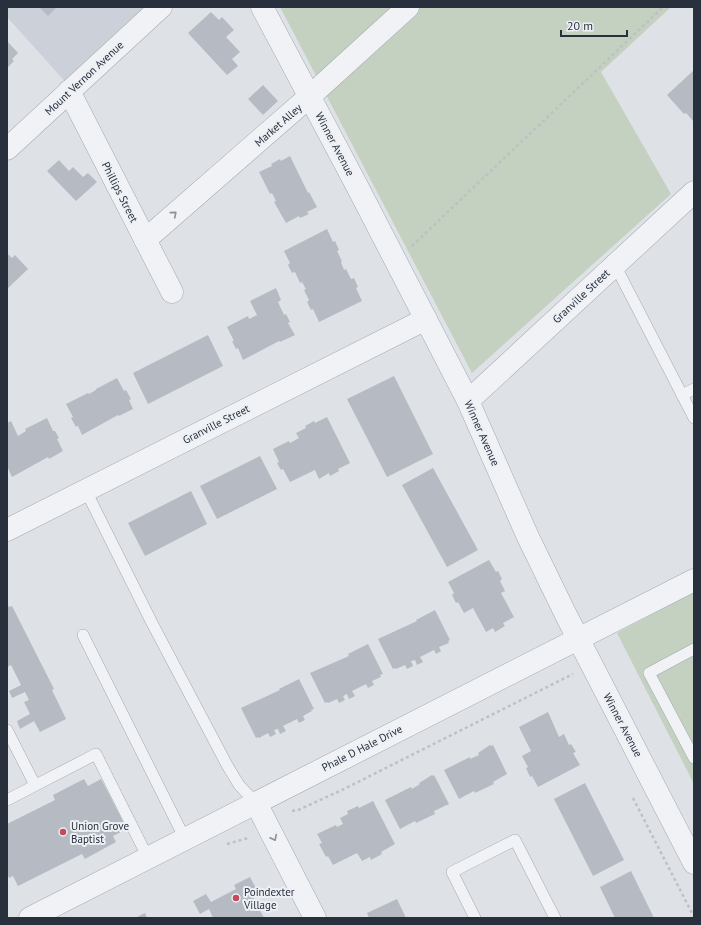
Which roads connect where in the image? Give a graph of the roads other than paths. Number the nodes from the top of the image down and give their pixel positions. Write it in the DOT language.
graph roads {
  1 [pos="161,7"];
  2 [pos="262,7"];
  3 [pos="408,7"];
  4 [pos="69,91"];
  5 [pos="309,97"];
  6 [pos="7,149"];
  7 [pos="694,192"];
  8 [pos="145,240"];
  9 [pos="615,265"];
  10 [pos="172,292"];
  11 [pos="426,319"];
  12 [pos="694,389"];
  13 [pos="682,395"];
  14 [pos="468,401"];
  15 [pos="694,418"];
  16 [pos="85,490"];
  17 [pos="7,530"];
  18 [pos="694,580"];
  19 [pos="83,635"];
  20 [pos="578,638"];
  21 [pos="694,649"];
  22 [pos="7,730"];
  23 [pos="694,758"];
  24 [pos="35,785"];
  25 [pos="7,800"];
  26 [pos="256,803"];
  27 [pos="185,839"];
  28 [pos="148,858"];
  29 [pos="694,863"];
  30 [pos="30,918"];
  31 [pos="315,918"];
  32 [pos="475,918"];
  33 [pos="555,918"];
  1 -- 4 [label="street, Mount Vernon Avenue"];
  2 -- 5 [label="street, Winner Avenue"];
  3 -- 5 [label="street, Market Alley"];
  4 -- 6 [label="street, Mount Vernon Avenue"];
  4 -- 8 [label="street, Phillips Street"];
  8 -- 5 [label="street, Market Alley, one-way"];
  5 -- 11 [label="street, Winner Avenue"];
  7 -- 9 [label="street, Granville Street"];
  8 -- 10 [label="street, Phillips Street"];
  9 -- 13 [label="lane"];
  9 -- 14 [label="street, Granville Street"];
  11 -- 14 [label="street, Winner Avenue"];
  11 -- 16 [label="street, Granville Street"];
  12 -- 13 [label="lane"];
  13 -- 15 [label="lane"];
  14 -- 20 [label="street, Winner Avenue"];
  16 -- 17 [label="street, Granville Street"];
  16 -- 26 [label="lane"];
  18 -- 20 [label="street, Phale D Hale Drive"];
  19 -- 27 [label="lane"];
  20 -- 26 [label="street, Phale D Hale Drive"];
  20 -- 29 [label="street, Winner Avenue"];
  21 -- 23 [label="lane"];
  22 -- 24 [label="lane"];
  24 -- 25 [label="lane"];
  24 -- 28 [label="lane"];
  26 -- 27 [label="street, Phale D Hale Drive"];
  26 -- 31 [label="street, one-way"];
  27 -- 28 [label="street, Phale D Hale Drive"];
  28 -- 30 [label="street, Phale D Hale Drive"];
  32 -- 33 [label="lane"];
}
